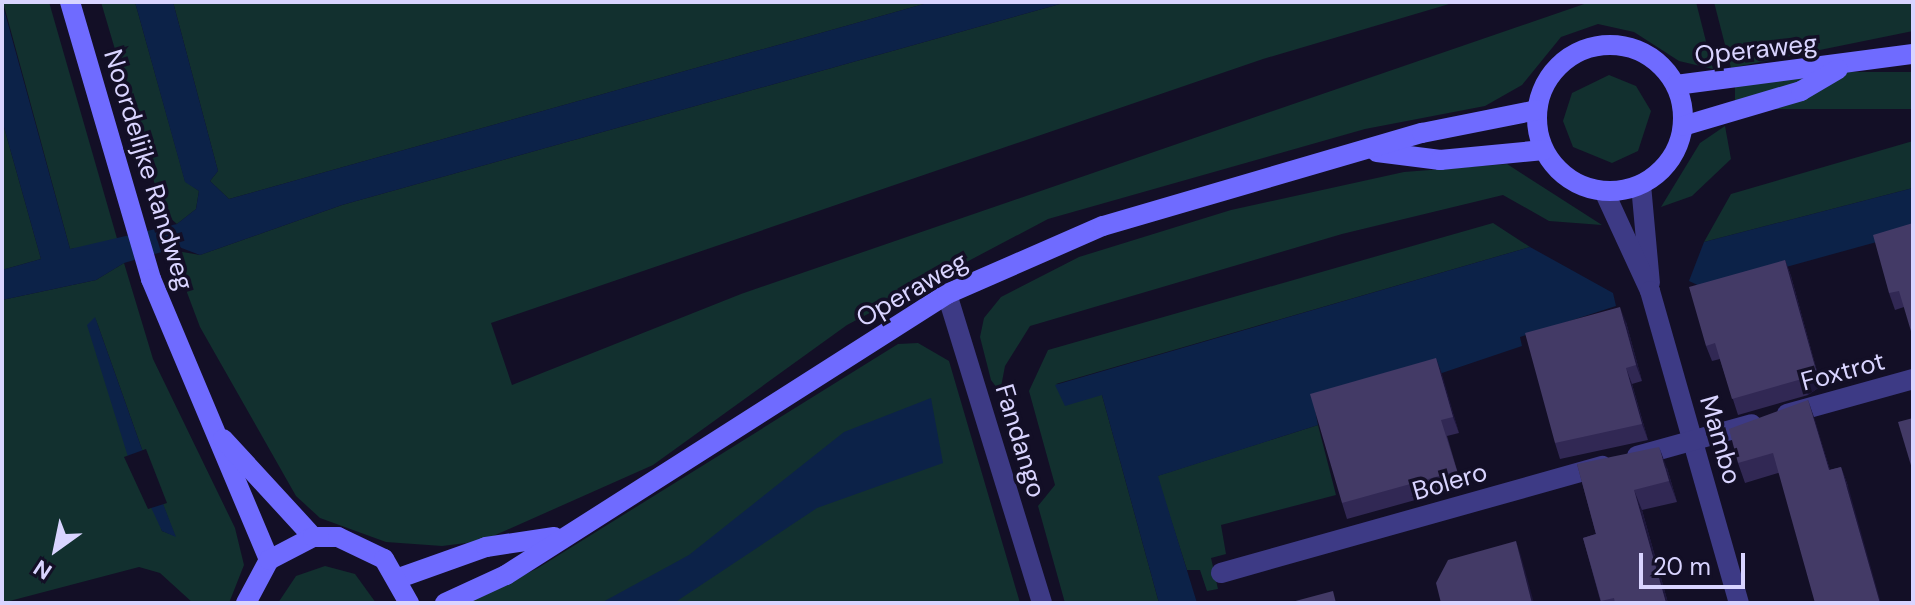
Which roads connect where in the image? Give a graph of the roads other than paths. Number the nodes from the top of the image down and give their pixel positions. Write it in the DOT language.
graph roads {
  1 [pos="70,2"];
  2 [pos="1913,54"];
  3 [pos="1841,67"];
  4 [pos="1676,85"];
  5 [pos="1537,110"];
  6 [pos="1683,126"];
  7 [pos="1544,150"];
  8 [pos="1373,152"];
  9 [pos="1641,185"];
  10 [pos="1604,191"];
  11 [pos="1650,291"];
  12 [pos="947,294"];
  13 [pos="1913,379"];
  14 [pos="223,439"];
  15 [pos="1694,440"];
  16 [pos="558,536"];
  17 [pos="313,537"];
  18 [pos="269,560"];
  19 [pos="1221,573"];
  20 [pos="399,578"];
  21 [pos="246,603"];
  22 [pos="409,603"];
  23 [pos="445,603"];
  24 [pos="1042,603"];
  25 [pos="1739,603"];
  1 -- 14 [label="main road, Noordelijke Randweg"];
  2 -- 3 [label="main road, Operaweg"];
  3 -- 4 [label="main road, Operaweg"];
  3 -- 6 [label="main road, Operaweg"];
  4 -- 5 [label="main road"];
  4 -- 6 [label="main road"];
  5 -- 7 [label="main road"];
  5 -- 8 [label="main road, Operaweg"];
  6 -- 9 [label="main road"];
  7 -- 8 [label="main road, Operaweg"];
  7 -- 10 [label="main road"];
  8 -- 12 [label="main road, Operaweg"];
  9 -- 10 [label="main road"];
  9 -- 11 [label="street, Mambo"];
  10 -- 11 [label="street, Mambo"];
  11 -- 15 [label="street, Mambo"];
  12 -- 16 [label="main road, Operaweg"];
  12 -- 24 [label="street, Fandango"];
  13 -- 15 [label="street, Foxtrot"];
  14 -- 17 [label="main road, Noordelijke Randweg"];
  14 -- 18 [label="main road, Noordelijke Randweg"];
  15 -- 19 [label="street, Bolero"];
  15 -- 25 [label="street, Mambo"];
  16 -- 20 [label="main road, Operaweg"];
  16 -- 23 [label="main road, Operaweg"];
  17 -- 18 [label="main road"];
  17 -- 20 [label="main road"];
  18 -- 21 [label="main road"];
  20 -- 22 [label="main road"];
}
